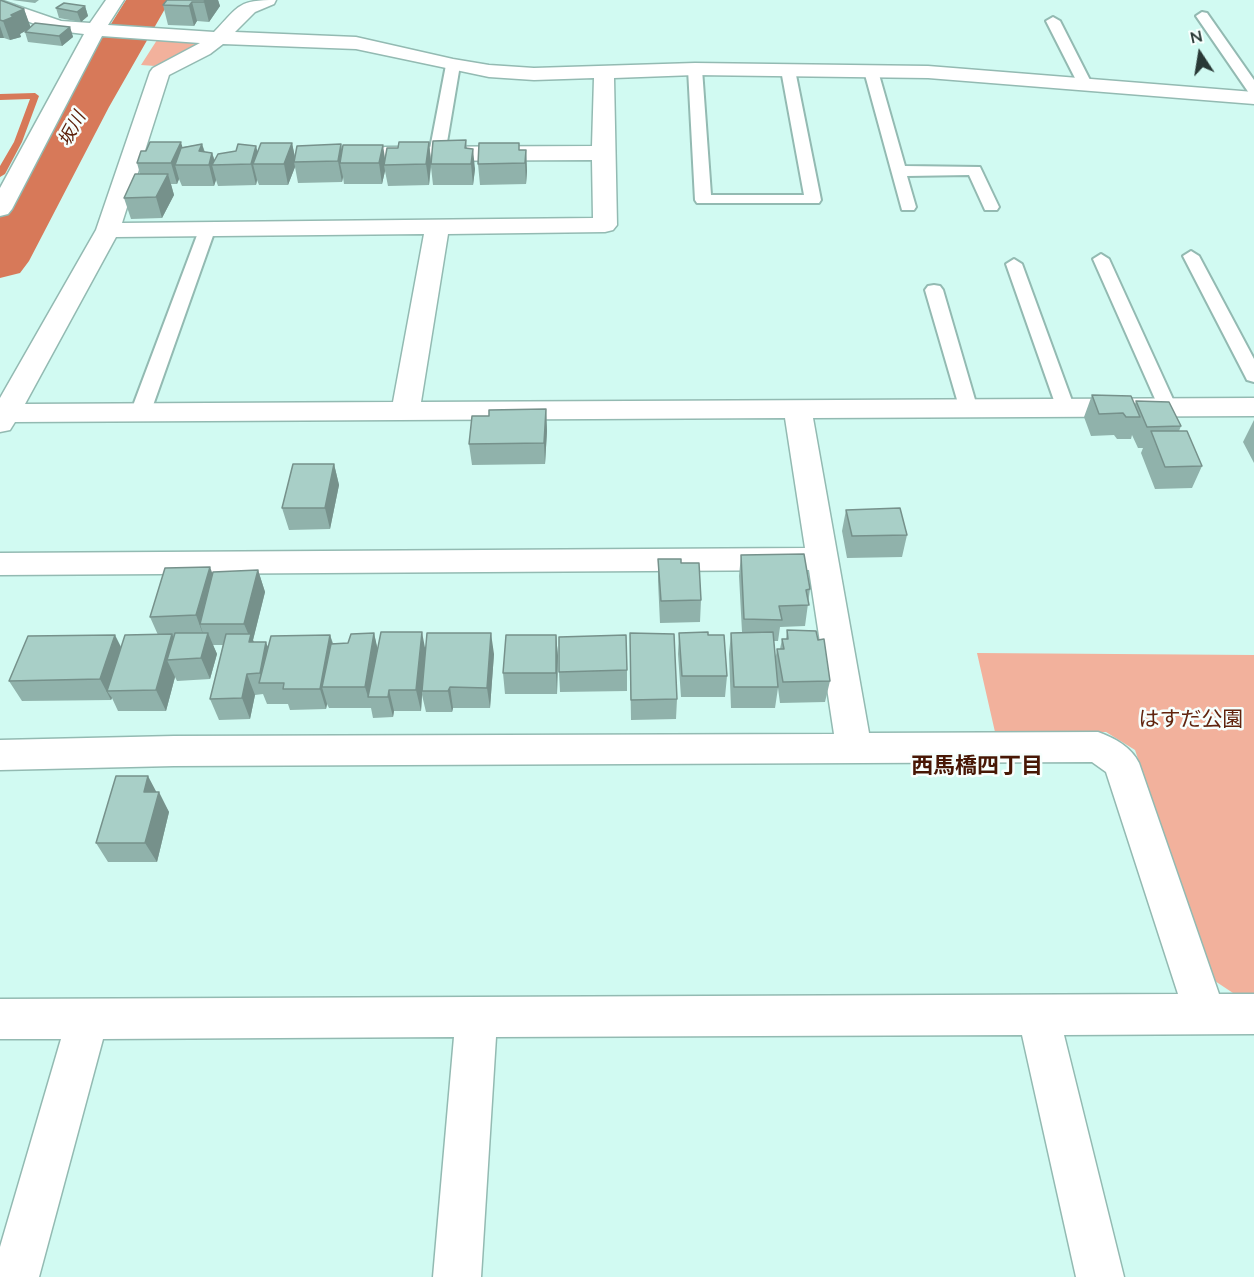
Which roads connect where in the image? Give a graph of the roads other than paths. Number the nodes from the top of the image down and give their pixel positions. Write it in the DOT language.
graph roads {
  1 [pos="115,0"];
  2 [pos="267,0"];
  3 [pos="0,5"];
  4 [pos="1202,16"];
  5 [pos="1053,21"];
  6 [pos="98,31"];
  7 [pos="221,36"];
  8 [pos="453,66"];
  9 [pos="695,69"];
  10 [pos="788,70"];
  11 [pos="871,71"];
  12 [pos="604,72"];
  13 [pos="1084,84"];
  14 [pos="1254,90"];
  15 [pos="1254,98"];
  16 [pos="603,153"];
  17 [pos="366,154"];
  18 [pos="437,154"];
  19 [pos="132,155"];
  20 [pos="156,155"];
  21 [pos="900,171"];
  22 [pos="908,207"];
  23 [pos="991,207"];
  24 [pos="0,209"];
  25 [pos="437,227"];
  26 [pos="108,230"];
  27 [pos="207,230"];
  28 [pos="1191,256"];
  29 [pos="1101,259"];
  30 [pos="1014,264"];
  31 [pos="934,290"];
  32 [pos="1254,376"];
  33 [pos="1254,407"];
  34 [pos="1168,408"];
  35 [pos="1066,409"];
  36 [pos="406,410"];
  37 [pos="969,410"];
  38 [pos="141,411"];
  39 [pos="798,411"];
  40 [pos="3,418"];
  41 [pos="823,559"];
  42 [pos="0,564"];
  43 [pos="854,747"];
  44 [pos="0,754"];
  45 [pos="1205,1014"];
  46 [pos="1254,1014"];
  47 [pos="1038,1015"];
  48 [pos="477,1017"];
  49 [pos="0,1019"];
  50 [pos="88,1019"];
  51 [pos="15,1277"];
  52 [pos="457,1277"];
  53 [pos="1100,1277"];
  1 -- 6 [label="street"];
  2 -- 7 [label="street"];
  3 -- 6 [label="street"];
  4 -- 14 [label="lane"];
  5 -- 13 [label="lane"];
  6 -- 7 [label="street"];
  6 -- 24 [label="street"];
  7 -- 8 [label="street"];
  7 -- 19 [label="street"];
  8 -- 12 [label="street"];
  8 -- 18 [label="lane"];
  9 -- 10 [label="street"];
  9 -- 10 [label="lane"];
  9 -- 12 [label="street"];
  10 -- 11 [label="street"];
  11 -- 13 [label="street"];
  11 -- 21 [label="lane"];
  12 -- 16 [label="street"];
  13 -- 15 [label="street"];
  16 -- 18 [label="street"];
  16 -- 25 [label="street"];
  17 -- 18 [label="street"];
  19 -- 20 [label="street"];
  19 -- 26 [label="street"];
  21 -- 22 [label="lane"];
  21 -- 23 [label="lane"];
  25 -- 27 [label="street"];
  25 -- 36 [label="street"];
  26 -- 27 [label="street"];
  26 -- 40 [label="street"];
  27 -- 38 [label="lane"];
  28 -- 32 [label="lane"];
  29 -- 34 [label="lane"];
  30 -- 35 [label="lane"];
  31 -- 37 [label="lane"];
  33 -- 34 [label="street"];
  34 -- 35 [label="street"];
  35 -- 37 [label="street"];
  36 -- 38 [label="street"];
  36 -- 39 [label="street"];
  37 -- 39 [label="street"];
  38 -- 40 [label="street"];
  39 -- 41 [label="street"];
  41 -- 42 [label="street"];
  41 -- 43 [label="street"];
  43 -- 44 [label="street"];
  43 -- 45 [label="street"];
  45 -- 46 [label="street"];
  45 -- 47 [label="street"];
  47 -- 48 [label="street"];
  47 -- 53 [label="street"];
  48 -- 50 [label="street"];
  48 -- 52 [label="street"];
  49 -- 50 [label="street"];
  50 -- 51 [label="street"];
}
